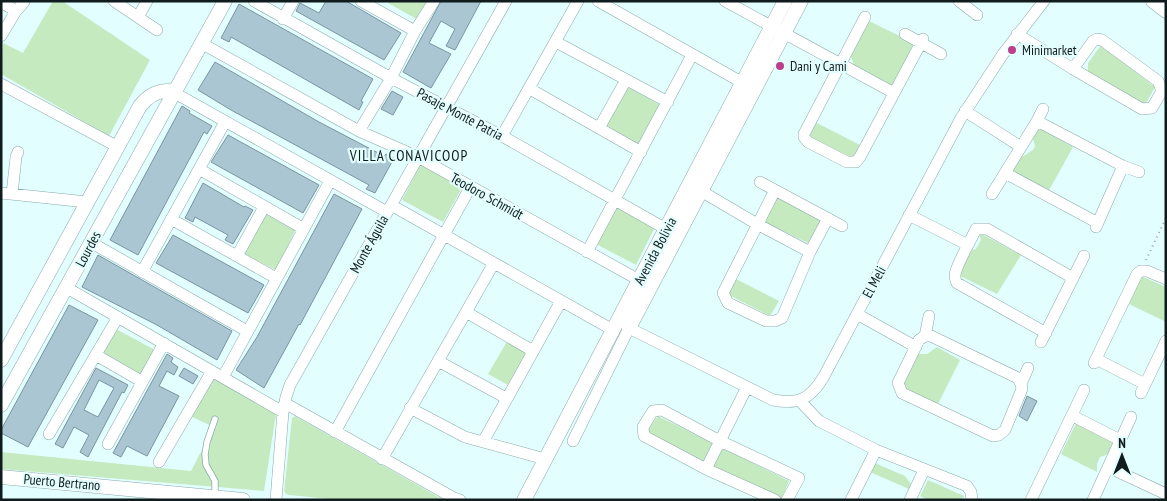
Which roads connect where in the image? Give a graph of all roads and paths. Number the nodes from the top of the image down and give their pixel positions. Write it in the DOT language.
graph roads {
  1 [pos="114,1"];
  2 [pos="147,1"];
  3 [pos="225,1"];
  4 [pos="254,1"];
  5 [pos="293,1"];
  6 [pos="361,1"];
  7 [pos="386,1"];
  8 [pos="434,1"];
  9 [pos="506,1"];
  10 [pos="578,1"];
  11 [pos="598,1"];
  12 [pos="725,1"];
  13 [pos="785,1"];
  14 [pos="801,1"];
  15 [pos="960,1"];
  16 [pos="1044,1"];
  17 [pos="1153,1"];
  18 [pos="1,2"];
  19 [pos="20,6"];
  20 [pos="1166,11"];
  21 [pos="380,12"];
  22 [pos="977,16"];
  23 [pos="138,17"];
  24 [pos="865,17"];
  25 [pos="283,19"];
  26 [pos="772,26"];
  27 [pos="157,30"];
  28 [pos="415,32"];
  29 [pos="784,34"];
  30 [pos="904,34"];
  31 [pos="1017,34"];
  32 [pos="1,36"];
  33 [pos="922,41"];
  34 [pos="556,42"];
  35 [pos="202,43"];
  36 [pos="941,54"];
  37 [pos="692,55"];
  38 [pos="841,65"];
  39 [pos="1073,70"];
  40 [pos="392,78"];
  41 [pos="626,80"];
  42 [pos="742,83"];
  43 [pos="1,84"];
  44 [pos="530,89"];
  45 [pos="173,92"];
  46 [pos="894,93"];
  47 [pos="668,102"];
  48 [pos="446,106"];
  49 [pos="1043,108"];
  50 [pos="965,111"];
  51 [pos="1037,121"];
  52 [pos="225,122"];
  53 [pos="599,128"];
  54 [pos="360,131"];
  55 [pos="502,136"];
  56 [pos="1021,146"];
  57 [pos="118,147"];
  58 [pos="18,152"];
  59 [pos="641,152"];
  60 [pos="418,157"];
  61 [pos="1123,166"];
  62 [pos="199,169"];
  63 [pos="1139,172"];
  64 [pos="1005,173"];
  65 [pos="330,181"];
  66 [pos="760,182"];
  67 [pos="471,186"];
  68 [pos="702,190"];
  69 [pos="775,190"];
  70 [pos="7,194"];
  71 [pos="992,194"];
  72 [pos="615,199"];
  73 [pos="87,202"];
  74 [pos="264,207"];
  75 [pos="389,208"];
  76 [pos="909,215"];
  77 [pos="828,218"];
  78 [pos="1166,218"];
  79 [pos="171,220"];
  80 [pos="757,224"];
  81 [pos="842,226"];
  82 [pos="304,229"];
  83 [pos="666,229"];
  84 [pos="444,235"];
  85 [pos="92,243"];
  86 [pos="968,245"];
  87 [pos="587,252"];
  88 [pos="810,252"];
  89 [pos="237,256"];
  90 [pos="1084,256"];
  91 [pos="494,263"];
  92 [pos="1141,271"];
  93 [pos="142,272"];
  94 [pos="276,278"];
  95 [pos="1073,278"];
  96 [pos="1166,279"];
  97 [pos="645,284"];
  98 [pos="67,288"];
  99 [pos="561,301"];
  100 [pos="466,312"];
  101 [pos="857,314"];
  102 [pos="928,316"];
  103 [pos="118,317"];
  104 [pos="629,328"];
  105 [pos="613,330"];
  106 [pos="247,332"];
  107 [pos="924,336"];
  108 [pos="1166,341"];
  109 [pos="164,343"];
  110 [pos="916,347"];
  111 [pos="533,350"];
  112 [pos="96,355"];
  113 [pos="1,360"];
  114 [pos="438,361"];
  115 [pos="1028,368"];
  116 [pos="212,371"];
  117 [pos="223,377"];
  118 [pos="141,381"];
  119 [pos="1021,384"];
  120 [pos="746,386"];
  121 [pos="1084,390"];
  122 [pos="506,398"];
  123 [pos="799,400"];
  124 [pos="1,405"];
  125 [pos="284,408"];
  126 [pos="410,408"];
  127 [pos="1073,416"];
  128 [pos="1131,417"];
  129 [pos="215,419"];
  130 [pos="335,432"];
  131 [pos="49,434"];
  132 [pos="1120,440"];
  133 [pos="573,441"];
  134 [pos="720,441"];
  135 [pos="483,442"];
  136 [pos="108,444"];
  137 [pos="876,450"];
  138 [pos="382,459"];
  139 [pos="545,459"];
  140 [pos="159,462"];
  141 [pos="1108,467"];
  142 [pos="706,469"];
  143 [pos="924,470"];
  144 [pos="1,477"];
  145 [pos="799,478"];
  146 [pos="810,483"];
  147 [pos="1166,494"];
  148 [pos="214,497"];
  149 [pos="243,500"];
  150 [pos="276,500"];
  151 [pos="460,500"];
  152 [pos="524,500"];
  153 [pos="775,500"];
  154 [pos="787,500"];
  155 [pos="851,500"];
  156 [pos="910,500"];
  157 [pos="972,500"];
  158 [pos="1031,500"];
  159 [pos="1093,500"];
  1 -- 23 [label="street"];
  2 -- 23 [label="street"];
  3 -- 35 [label="street, Lourdes"];
  4 -- 25 [label="street, Pasaje Monte Patria"];
  5 -- 25 [label="street"];
  6 -- 21 [label="street"];
  7 -- 21 [label="street"];
  8 -- 28 [label="street"];
  9 -- 48 [label="street, Monte Águila"];
  10 -- 34 [label="street"];
  11 -- 37 [label="street"];
  12 -- 26 [label="street"];
  13 -- 26 [label="street, Avenida Bolivia"];
  14 -- 29 [label="street, Avenida Bolivia"];
  15 -- 22 [label="street"];
  16 -- 31 [label="street, El Meli"];
  17 -- 20 [label="street"];
  18 -- 19 [label="street"];
  19 -- 32 [label="street"];
  21 -- 28 [label="street"];
  23 -- 27 [label="street"];
  24 -- 38 [label="street"];
  25 -- 40 [label="street, Pasaje Monte Patria"];
  26 -- 29 [label="street"];
  26 -- 42 [label="street, Avenida Bolivia"];
  28 -- 40 [label="street"];
  29 -- 38 [label="street"];
  29 -- 68 [label="street, Avenida Bolivia"];
  30 -- 33 [label="street"];
  31 -- 39 [label="street"];
  31 -- 50 [label="street, El Meli"];
  33 -- 36 [label="street"];
  33 -- 46 [label="street"];
  34 -- 41 [label="street"];
  34 -- 44 [label="street"];
  35 -- 45 [label="street, Lourdes"];
  35 -- 54 [label="street, Teodoro Schmidt"];
  37 -- 42 [label="street"];
  37 -- 47 [label="street"];
  38 -- 46 [label="street"];
  38 -- 46 [label="street"];
  39 -- 39 [label="street"];
  40 -- 48 [label="street, Pasaje Monte Patria"];
  40 -- 54 [label="street"];
  41 -- 47 [label="street"];
  41 -- 53 [label="street"];
  42 -- 83 [label="street, Avenida Bolivia"];
  43 -- 57 [label="street"];
  44 -- 53 [label="street"];
  44 -- 55 [label="street"];
  45 -- 52 [label="street"];
  45 -- 57 [label="street, Lourdes"];
  45 -- 85 [label="street, Lourdes"];
  47 -- 59 [label="street"];
  48 -- 55 [label="street, Pasaje Monte Patria"];
  48 -- 60 [label="street, Monte Águila"];
  49 -- 51 [label="street"];
  50 -- 56 [label="street"];
  50 -- 76 [label="street, El Meli"];
  51 -- 56 [label="street"];
  51 -- 61 [label="street"];
  52 -- 62 [label="street"];
  52 -- 65 [label="street"];
  53 -- 59 [label="street"];
  54 -- 60 [label="street, Teodoro Schmidt"];
  55 -- 72 [label="street, Pasaje Monte Patria"];
  56 -- 64 [label="street"];
  57 -- 73 [label="street, Lourdes"];
  58 -- 70 [label="street"];
  59 -- 72 [label="street"];
  60 -- 67 [label="street, Teodoro Schmidt"];
  60 -- 75 [label="street, Monte Águila"];
  61 -- 63 [label="street"];
  61 -- 64 [label="street"];
  62 -- 74 [label="street"];
  62 -- 79 [label="street"];
  64 -- 71 [label="street"];
  65 -- 75 [label="street"];
  65 -- 82 [label="street"];
  66 -- 69 [label="street"];
  67 -- 84 [label="street"];
  67 -- 87 [label="street, Teodoro Schmidt"];
  68 -- 80 [label="street"];
  68 -- 97 [label="street, Avenida Bolivia"];
  69 -- 77 [label="street"];
  69 -- 80 [label="street"];
  70 -- 73 [label="street"];
  72 -- 83 [label="street, Pasaje Monte Patria"];
  72 -- 87 [label="street"];
  73 -- 113 [label="street, Lourdes"];
  74 -- 82 [label="street"];
  74 -- 89 [label="street"];
  75 -- 84 [label="street"];
  75 -- 125 [label="street, Monte Águila"];
  76 -- 86 [label="street"];
  76 -- 101 [label="street, El Meli"];
  77 -- 81 [label="street"];
  77 -- 88 [label="street"];
  78 -- 92 [label="path"];
  79 -- 89 [label="street"];
  79 -- 93 [label="street"];
  80 -- 88 [label="street"];
  80 -- 88 [label="street"];
  82 -- 94 [label="street"];
  83 -- 97 [label="street, Avenida Bolivia"];
  84 -- 91 [label="street"];
  84 -- 130 [label="street"];
  85 -- 93 [label="street"];
  85 -- 98 [label="street, Lourdes"];
  86 -- 95 [label="street"];
  86 -- 95 [label="street"];
  87 -- 97 [label="street, Teodoro Schmidt"];
  89 -- 94 [label="street"];
  90 -- 95 [label="street"];
  91 -- 99 [label="street"];
  91 -- 100 [label="street"];
  92 -- 96 [label="street"];
  92 -- 108 [label="street"];
  93 -- 106 [label="street"];
  94 -- 106 [label="street"];
  97 -- 104 [label="street, Avenida Bolivia"];
  97 -- 105 [label="street, Avenida Bolivia"];
  98 -- 103 [label="street"];
  98 -- 124 [label="street, Lourdes"];
  99 -- 105 [label="street"];
  99 -- 111 [label="street"];
  100 -- 111 [label="street"];
  100 -- 114 [label="street"];
  101 -- 110 [label="street"];
  101 -- 123 [label="street, El Meli"];
  102 -- 107 [label="street"];
  103 -- 109 [label="street"];
  103 -- 112 [label="street"];
  104 -- 120 [label="street"];
  104 -- 133 [label="street, Avenida Bolivia"];
  105 -- 139 [label="street, Avenida Bolivia"];
  106 -- 117 [label="street"];
  107 -- 110 [label="street"];
  107 -- 119 [label="street"];
  109 -- 116 [label="street"];
  109 -- 118 [label="street"];
  110 -- 119 [label="street"];
  111 -- 122 [label="street"];
  112 -- 118 [label="street"];
  112 -- 131 [label="street"];
  114 -- 122 [label="street"];
  114 -- 126 [label="street"];
  115 -- 119 [label="street"];
  116 -- 117 [label="street"];
  116 -- 140 [label="street"];
  117 -- 125 [label="street"];
  118 -- 136 [label="street"];
  120 -- 123 [label="street"];
  120 -- 134 [label="street"];
  121 -- 127 [label="street"];
  122 -- 135 [label="street"];
  123 -- 137 [label="street"];
  125 -- 130 [label="street"];
  125 -- 150 [label="street, Monte Águila"];
  126 -- 135 [label="street"];
  126 -- 138 [label="street"];
  127 -- 132 [label="street"];
  127 -- 158 [label="street"];
  128 -- 132 [label="street"];
  129 -- 148 [label="lane"];
  130 -- 138 [label="street"];
  132 -- 141 [label="street"];
  134 -- 142 [label="street"];
  134 -- 142 [label="street"];
  134 -- 145 [label="street"];
  135 -- 139 [label="street"];
  137 -- 143 [label="street"];
  137 -- 155 [label="street"];
  138 -- 151 [label="street"];
  139 -- 152 [label="street, Avenida Bolivia"];
  141 -- 147 [label="street"];
  141 -- 159 [label="street"];
  142 -- 153 [label="street"];
  143 -- 156 [label="street"];
  143 -- 157 [label="street"];
  144 -- 148 [label="street, Puerto Bertrano"];
  145 -- 146 [label="street"];
  145 -- 154 [label="street"];
  148 -- 149 [label="street, Puerto Bertrano"];
}
